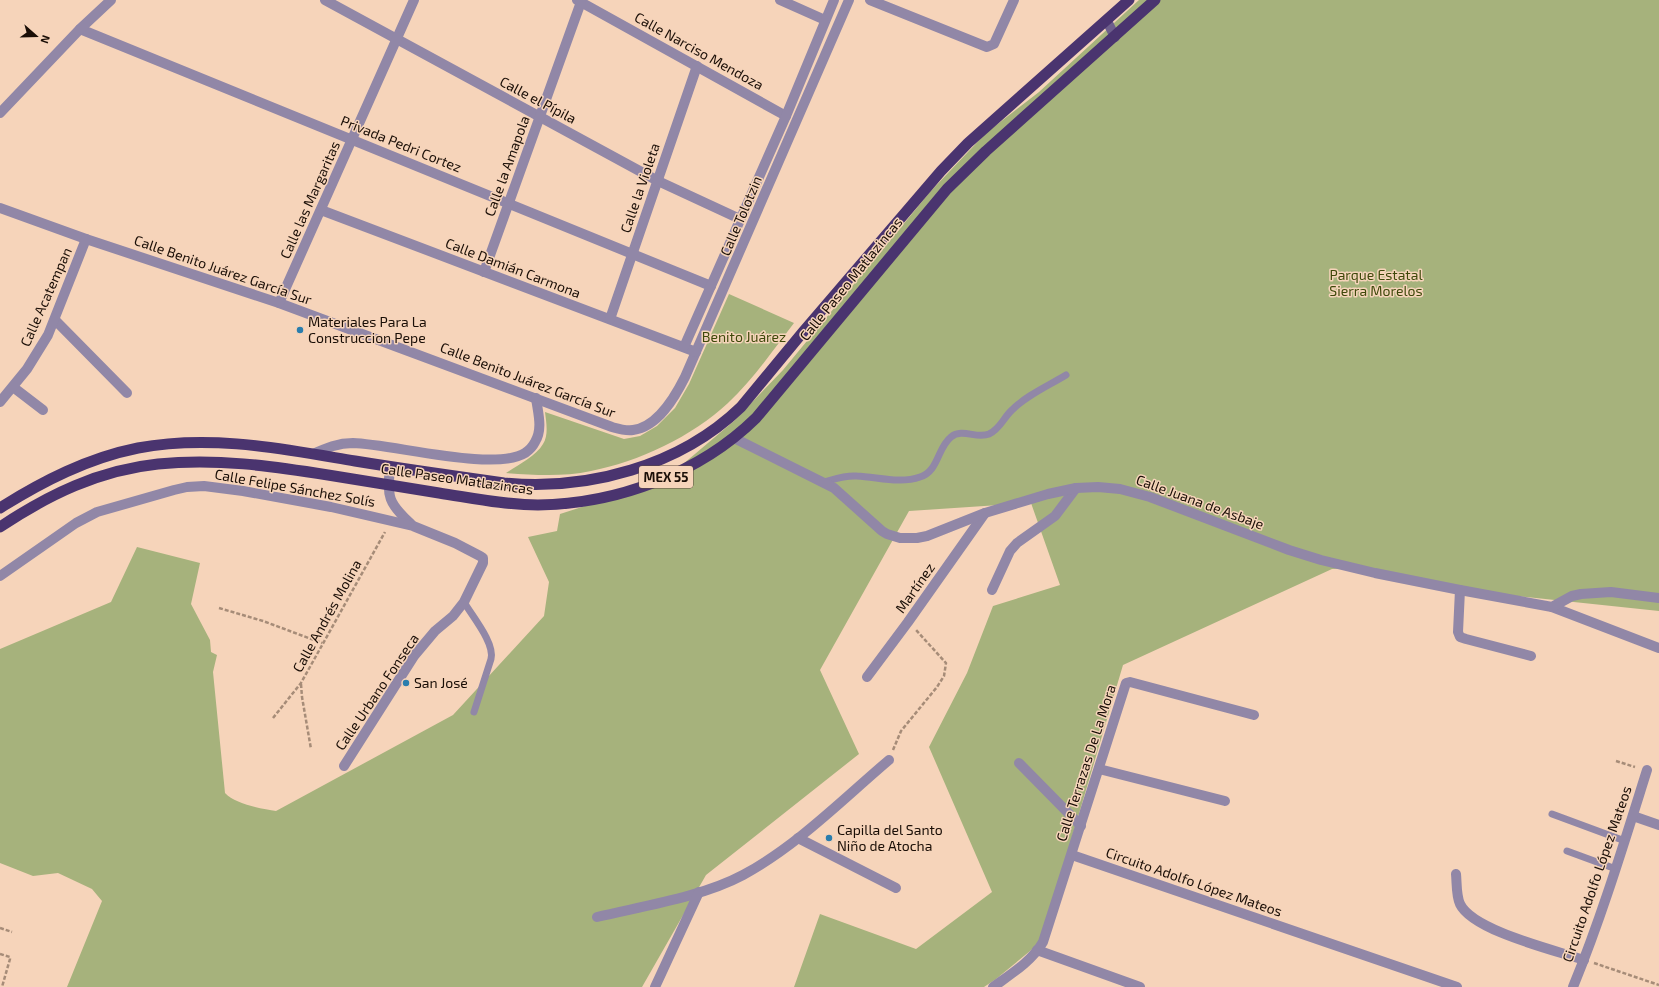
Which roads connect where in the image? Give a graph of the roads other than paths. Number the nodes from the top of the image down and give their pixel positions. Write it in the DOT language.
graph roads {
  1 [pos="111,0"];
  2 [pos="325,0"];
  3 [pos="414,0"];
  4 [pos="780,0"];
  5 [pos="834,0"];
  6 [pos="849,0"];
  7 [pos="870,0"];
  8 [pos="1014,0"];
  9 [pos="1129,0"];
  10 [pos="1155,0"];
  11 [pos="579,1"];
  12 [pos="825,20"];
  13 [pos="1106,21"];
  14 [pos="80,30"];
  15 [pos="1115,36"];
  16 [pos="396,39"];
  17 [pos="697,66"];
  18 [pos="0,112"];
  19 [pos="786,116"];
  20 [pos="540,117"];
  21 [pos="352,139"];
  22 [pos="658,181"];
  23 [pos="508,204"];
  24 [pos="0,208"];
  25 [pos="322,210"];
  26 [pos="740,219"];
  27 [pos="86,239"];
  28 [pos="632,254"];
  29 [pos="484,272"];
  30 [pos="711,286"];
  31 [pos="280,303"];
  32 [pos="610,319"];
  33 [pos="55,320"];
  34 [pos="684,347"];
  35 [pos="696,352"];
  36 [pos="1066,375"];
  37 [pos="13,387"];
  38 [pos="127,393"];
  39 [pos="536,398"];
  40 [pos="0,402"];
  41 [pos="43,410"];
  42 [pos="639,429"];
  43 [pos="734,438"];
  44 [pos="313,454"];
  45 [pos="390,466"];
  46 [pos="824,482"];
  47 [pos="388,485"];
  48 [pos="1076,488"];
  49 [pos="0,508"];
  50 [pos="985,513"];
  51 [pos="413,526"];
  52 [pos="0,527"];
  53 [pos="480,556"];
  54 [pos="0,576"];
  55 [pos="992,590"];
  56 [pos="1460,590"];
  57 [pos="1659,598"];
  58 [pos="464,602"];
  59 [pos="1552,607"];
  60 [pos="1659,648"];
  61 [pos="1530,656"];
  62 [pos="867,677"];
  63 [pos="474,712"];
  64 [pos="1254,715"];
  65 [pos="889,760"];
  66 [pos="1019,763"];
  67 [pos="344,766"];
  68 [pos="1099,770"];
  69 [pos="1647,770"];
  70 [pos="1225,801"];
  71 [pos="1552,814"];
  72 [pos="1633,816"];
  73 [pos="1659,825"];
  74 [pos="1081,826"];
  75 [pos="798,838"];
  76 [pos="1625,841"];
  77 [pos="1567,851"];
  78 [pos="1072,855"];
  79 [pos="1616,869"];
  80 [pos="1456,874"];
  81 [pos="896,888"];
  82 [pos="699,892"];
  83 [pos="597,917"];
  84 [pos="1037,950"];
  85 [pos="1584,960"];
  86 [pos="655,987"];
  87 [pos="994,987"];
  88 [pos="1140,987"];
  89 [pos="1457,987"];
  90 [pos="1573,987"];
  1 -- 14 [label="street"];
  2 -- 16 [label="street, Calle el Pípila"];
  3 -- 16 [label="street, Calle las Margaritas"];
  4 -- 12 [label="street"];
  5 -- 12 [label="street, Calle Tolotzin"];
  6 -- 35 [label="street, Calle Tolotzin"];
  7 -- 8 [label="street"];
  9 -- 13 [label="highway, Calle Paseo Matlazincas / MEX 55"];
  10 -- 15 [label="highway, Calle Paseo Matlazincas / MEX 55"];
  11 -- 17 [label="street, Calle Narciso Mendoza"];
  11 -- 20 [label="street, Calle la Amapola"];
  12 -- 19 [label="street, Calle Tolotzin"];
  13 -- 15 [label="main road"];
  13 -- 45 [label="highway, Calle Paseo Matlazincas / MEX 55"];
  14 -- 18 [label="street"];
  14 -- 21 [label="street, Privada Pedri Cortez"];
  15 -- 43 [label="highway, Calle Paseo Matlazincas / MEX 55"];
  16 -- 20 [label="street, Calle el Pípila"];
  16 -- 21 [label="street, Calle las Margaritas"];
  17 -- 19 [label="street, Calle Narciso Mendoza"];
  17 -- 22 [label="street, Calle la Violeta"];
  19 -- 26 [label="street, Calle Tolotzin"];
  20 -- 22 [label="street, Calle el Pípila"];
  20 -- 23 [label="street, Calle la Amapola"];
  21 -- 23 [label="street, Privada Pedri Cortez"];
  21 -- 25 [label="street, Calle las Margaritas"];
  22 -- 26 [label="street, Calle el Pípila"];
  22 -- 28 [label="street, Calle la Violeta"];
  23 -- 28 [label="street, Privada Pedri Cortez"];
  23 -- 29 [label="street, Calle la Amapola"];
  24 -- 27 [label="street, Calle Benito Juárez García Sur"];
  25 -- 29 [label="street, Calle Damián Carmona"];
  25 -- 31 [label="street, Calle las Margaritas"];
  26 -- 30 [label="street, Calle Tolotzin"];
  27 -- 31 [label="street, Calle Benito Juárez García Sur"];
  27 -- 33 [label="street, Calle Acatempan"];
  28 -- 30 [label="street, Privada Pedri Cortez"];
  28 -- 32 [label="street, Calle la Violeta"];
  29 -- 32 [label="street, Calle Damián Carmona"];
  30 -- 34 [label="street, Calle Tolotzin"];
  31 -- 39 [label="street, Calle Benito Juárez García Sur"];
  32 -- 34 [label="street, Calle Damián Carmona"];
  33 -- 37 [label="street, Calle Acatempan"];
  33 -- 38 [label="street"];
  34 -- 35 [label="street, Calle Damián Carmona"];
  35 -- 42 [label="street, Calle Tolotzin"];
  36 -- 46 [label="lane"];
  37 -- 40 [label="street, Calle Acatempan"];
  37 -- 41 [label="street"];
  39 -- 42 [label="street, Calle Benito Juárez García Sur"];
  39 -- 44 [label="street"];
  43 -- 46 [label="street, Calle Juana de Asbaje"];
  43 -- 47 [label="highway, Calle Paseo Matlazincas / MEX 55"];
  44 -- 45 [label="highway, Calle Paseo Matlazincas / MEX 55"];
  44 -- 49 [label="highway, Calle Paseo Matlazincas / MEX 55"];
  45 -- 47 [label="street"];
  46 -- 50 [label="street, Calle Juana de Asbaje"];
  47 -- 51 [label="street"];
  47 -- 52 [label="highway, Calle Paseo Matlazincas / MEX 55"];
  48 -- 50 [label="street, Calle Juana de Asbaje"];
  48 -- 55 [label="street"];
  48 -- 56 [label="street, Calle Juana de Asbaje"];
  50 -- 62 [label="street, Martínez"];
  51 -- 53 [label="street, Calle Felipe Sánchez Solís"];
  51 -- 54 [label="street, Calle Felipe Sánchez Solís"];
  53 -- 58 [label="street, Calle Urbano Fonseca"];
  56 -- 59 [label="street, Calle Juana de Asbaje"];
  56 -- 61 [label="street"];
  57 -- 59 [label="street"];
  58 -- 63 [label="lane"];
  58 -- 67 [label="street, Calle Urbano Fonseca"];
  59 -- 60 [label="street, Calle Juana de Asbaje"];
  64 -- 68 [label="street, Calle Terrazas De La Mora"];
  65 -- 75 [label="street"];
  66 -- 74 [label="street"];
  68 -- 70 [label="street"];
  68 -- 74 [label="street, Calle Terrazas De La Mora"];
  69 -- 72 [label="street, Circuito Adolfo López Mateos"];
  71 -- 76 [label="lane"];
  72 -- 73 [label="street"];
  72 -- 76 [label="street, Circuito Adolfo López Mateos"];
  74 -- 78 [label="street, Calle Terrazas De La Mora"];
  75 -- 81 [label="street"];
  75 -- 82 [label="street"];
  76 -- 79 [label="street, Circuito Adolfo López Mateos"];
  77 -- 79 [label="lane"];
  78 -- 84 [label="street"];
  78 -- 89 [label="street, Circuito Adolfo López Mateos"];
  79 -- 85 [label="street, Circuito Adolfo López Mateos"];
  80 -- 85 [label="street"];
  82 -- 83 [label="street"];
  82 -- 86 [label="street"];
  84 -- 87 [label="street"];
  84 -- 88 [label="street"];
  85 -- 90 [label="street, Circuito Adolfo López Mateos"];
}
